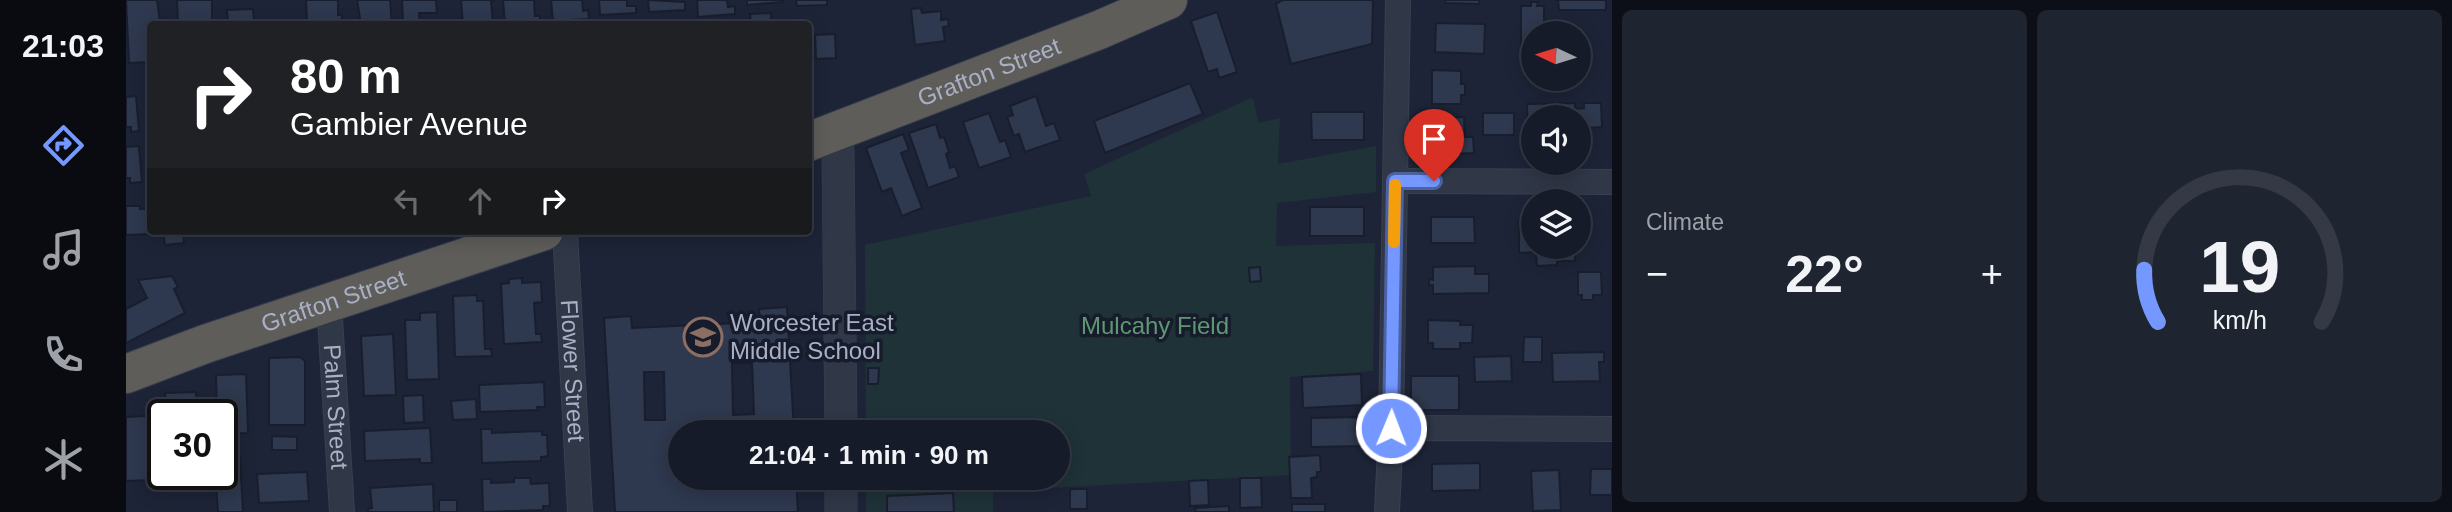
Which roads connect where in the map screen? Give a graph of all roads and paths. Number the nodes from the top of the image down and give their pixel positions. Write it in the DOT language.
graph roads {
  1 [pos="1168,0"];
  2 [pos="1398,0"];
  3 [pos="822,136"];
  4 [pos="1395,181"];
  5 [pos="1612,182"];
  6 [pos="532,235"];
  7 [pos="565,235"];
  8 [pos="329,302"];
  9 [pos="126,374"];
  10 [pos="841,420"];
  11 [pos="1391,428"];
  12 [pos="1612,429"];
  13 [pos="841,490"];
  14 [pos="342,512"];
  15 [pos="580,512"];
  16 [pos="841,512"];
  17 [pos="1387,512"];
  1 -- 3 [label="highway, Grafton Street"];
  2 -- 4 [label="street"];
  3 -- 10 [label="street"];
  4 -- 5 [label="street"];
  4 -- 11 [label="street"];
  6 -- 8 [label="highway, Grafton Street"];
  7 -- 15 [label="street, Flower Street"];
  8 -- 9 [label="highway, Grafton Street"];
  8 -- 14 [label="street, Palm Street"];
  11 -- 12 [label="street"];
  11 -- 17 [label="street"];
  13 -- 16 [label="street"];
}
